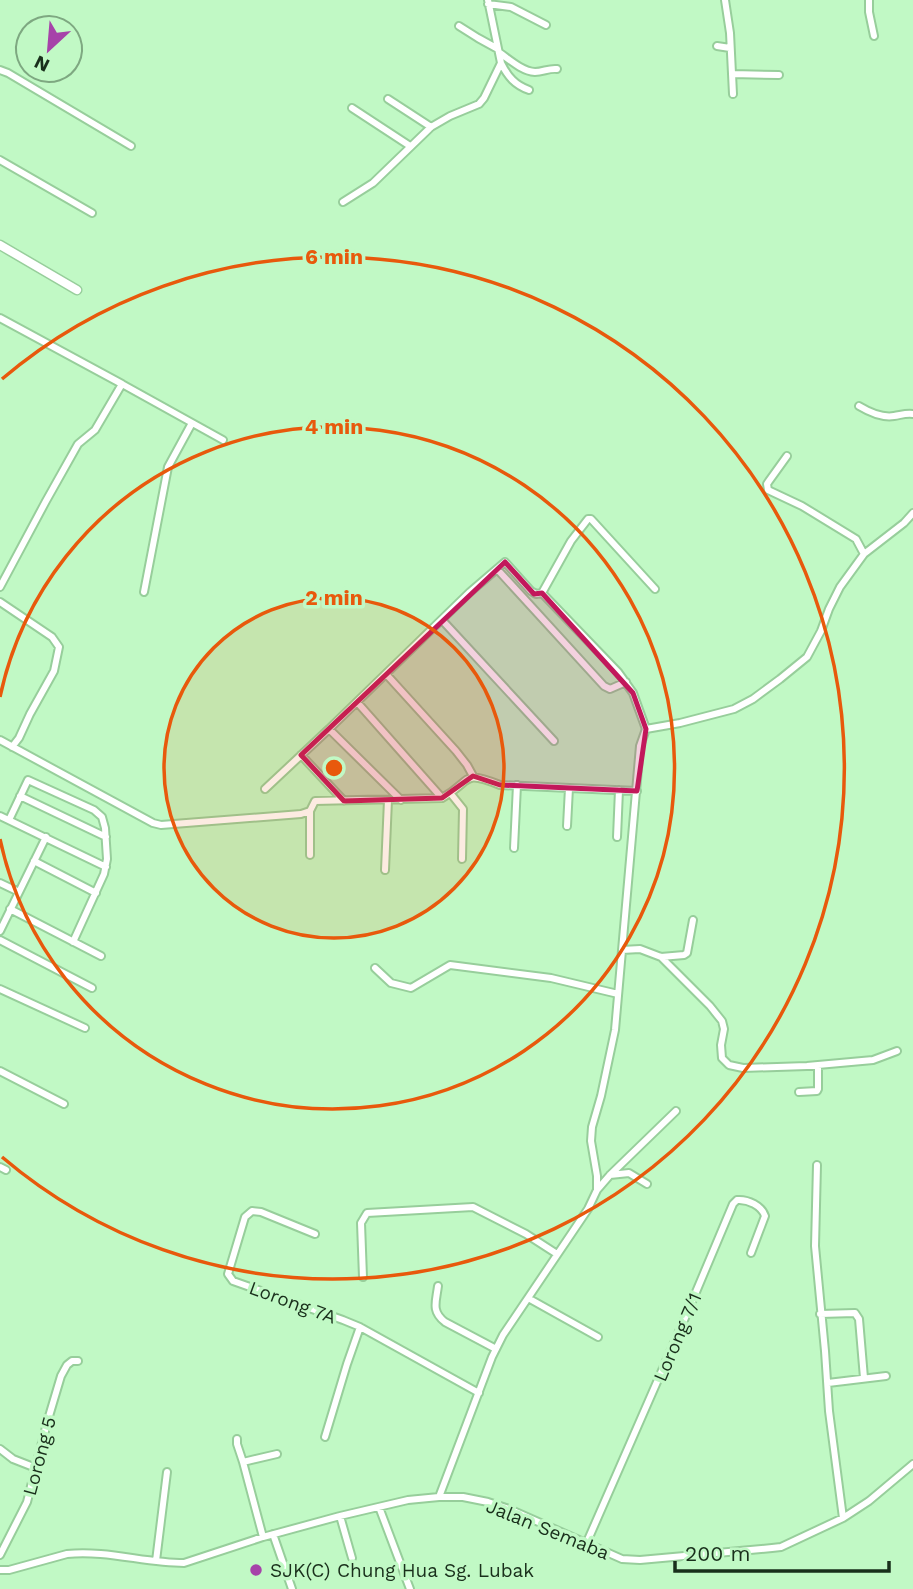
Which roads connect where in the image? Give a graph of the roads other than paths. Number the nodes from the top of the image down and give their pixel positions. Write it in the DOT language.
graph roads {
  1 [pos="725,0"];
  2 [pos="869,0"];
  3 [pos="488,2"];
  4 [pos="546,25"];
  5 [pos="459,26"];
  6 [pos="874,36"];
  7 [pos="717,46"];
  8 [pos="730,48"];
  9 [pos="499,51"];
  10 [pos="501,63"];
  11 [pos="557,69"];
  12 [pos="0,71"];
  13 [pos="732,74"];
  14 [pos="779,75"];
  15 [pos="529,90"];
  16 [pos="733,93"];
  17 [pos="388,99"];
  18 [pos="352,108"];
  19 [pos="431,127"];
  20 [pos="131,146"];
  21 [pos="410,146"];
  22 [pos="0,160"];
  23 [pos="343,202"];
  24 [pos="92,213"];
  25 [pos="0,244"];
  26 [pos="77,290"];
  27 [pos="0,318"];
  28 [pos="122,384"];
  29 [pos="859,406"];
  30 [pos="913,414"];
  31 [pos="192,423"];
  32 [pos="223,440"];
  33 [pos="787,456"];
  34 [pos="913,513"];
  35 [pos="864,554"];
  36 [pos="497,569"];
  37 [pos="0,587"];
  38 [pos="655,589"];
  39 [pos="144,592"];
  40 [pos="542,593"];
  41 [pos="0,602"];
  42 [pos="442,620"];
  43 [pos="386,674"];
  44 [pos="626,682"];
  45 [pos="357,702"];
  46 [pos="329,729"];
  47 [pos="646,729"];
  48 [pos="0,740"];
  49 [pos="554,741"];
  50 [pos="12,747"];
  51 [pos="301,755"];
  52 [pos="472,776"];
  53 [pos="517,785"];
  54 [pos="569,788"];
  55 [pos="265,789"];
  56 [pos="619,790"];
  57 [pos="636,791"];
  58 [pos="450,794"];
  59 [pos="20,796"];
  60 [pos="442,798"];
  61 [pos="388,800"];
  62 [pos="401,800"];
  63 [pos="344,801"];
  64 [pos="310,811"];
  65 [pos="0,816"];
  66 [pos="9,820"];
  67 [pos="568,826"];
  68 [pos="46,837"];
  69 [pos="106,837"];
  70 [pos="617,837"];
  71 [pos="514,848"];
  72 [pos="310,855"];
  73 [pos="462,859"];
  74 [pos="34,861"];
  75 [pos="106,867"];
  76 [pos="385,870"];
  77 [pos="0,883"];
  78 [pos="19,892"];
  79 [pos="96,893"];
  80 [pos="10,909"];
  81 [pos="693,920"];
  82 [pos="0,931"];
  83 [pos="0,940"];
  84 [pos="73,942"];
  85 [pos="622,950"];
  86 [pos="101,956"];
  87 [pos="661,957"];
  88 [pos="375,968"];
  89 [pos="92,988"];
  90 [pos="0,991"];
  91 [pos="618,994"];
  92 [pos="85,1028"];
  93 [pos="897,1051"];
  94 [pos="818,1065"];
  95 [pos="0,1071"];
  96 [pos="799,1092"];
  97 [pos="64,1104"];
  98 [pos="676,1111"];
  99 [pos="817,1165"];
  100 [pos="610,1175"];
  101 [pos="647,1184"];
  102 [pos="597,1190"];
  103 [pos="315,1234"];
  104 [pos="556,1254"];
  105 [pos="751,1254"];
  106 [pos="363,1277"];
  107 [pos="438,1286"];
  108 [pos="528,1297"];
  109 [pos="820,1314"];
  110 [pos="360,1327"];
  111 [pos="598,1337"];
  112 [pos="496,1349"];
  113 [pos="78,1361"];
  114 [pos="886,1376"];
  115 [pos="864,1378"];
  116 [pos="828,1382"];
  117 [pos="479,1393"];
  118 [pos="325,1437"];
  119 [pos="237,1439"];
  120 [pos="0,1449"];
  121 [pos="277,1454"];
  122 [pos="243,1462"];
  123 [pos="913,1464"];
  124 [pos="36,1468"];
  125 [pos="167,1472"];
  126 [pos="439,1497"];
  127 [pos="379,1507"];
  128 [pos="340,1516"];
  129 [pos="843,1518"];
  130 [pos="273,1534"];
  131 [pos="263,1537"];
  132 [pos="587,1542"];
  133 [pos="0,1555"];
  134 [pos="352,1558"];
  135 [pos="156,1561"];
  136 [pos="0,1570"];
  137 [pos="292,1589"];
  138 [pos="410,1589"];
  1 -- 8 [label="street"];
  2 -- 6 [label="street"];
  3 -- 4 [label="street"];
  3 -- 9 [label="street"];
  5 -- 9 [label="street"];
  7 -- 8 [label="street"];
  8 -- 13 [label="street"];
  9 -- 10 [label="street"];
  9 -- 11 [label="street"];
  10 -- 15 [label="street"];
  10 -- 19 [label="street"];
  12 -- 20 [label="street"];
  13 -- 14 [label="street"];
  13 -- 16 [label="street"];
  17 -- 19 [label="street"];
  18 -- 21 [label="street"];
  19 -- 21 [label="street"];
  21 -- 23 [label="street"];
  22 -- 24 [label="street"];
  25 -- 26 [label="street"];
  27 -- 28 [label="street"];
  28 -- 31 [label="street"];
  28 -- 37 [label="street"];
  29 -- 30 [label="street"];
  31 -- 32 [label="street"];
  31 -- 39 [label="street"];
  33 -- 35 [label="street"];
  34 -- 35 [label="street"];
  35 -- 47 [label="street"];
  36 -- 40 [label="street"];
  36 -- 42 [label="street"];
  36 -- 44 [label="street"];
  38 -- 40 [label="street"];
  40 -- 44 [label="street"];
  41 -- 50 [label="street"];
  42 -- 43 [label="street"];
  42 -- 49 [label="street"];
  43 -- 45 [label="street"];
  43 -- 52 [label="street"];
  44 -- 47 [label="street"];
  45 -- 46 [label="street"];
  45 -- 60 [label="street"];
  46 -- 51 [label="street"];
  46 -- 62 [label="street"];
  47 -- 57 [label="street"];
  48 -- 50 [label="street"];
  50 -- 64 [label="street"];
  51 -- 55 [label="street"];
  51 -- 63 [label="street"];
  52 -- 53 [label="street"];
  52 -- 58 [label="street"];
  53 -- 54 [label="street"];
  53 -- 71 [label="street"];
  54 -- 56 [label="street"];
  54 -- 67 [label="street"];
  56 -- 57 [label="street"];
  56 -- 70 [label="street"];
  57 -- 85 [label="street"];
  58 -- 60 [label="street"];
  58 -- 73 [label="street"];
  59 -- 66 [label="street"];
  59 -- 69 [label="street"];
  59 -- 69 [label="street"];
  60 -- 62 [label="street"];
  61 -- 62 [label="street"];
  61 -- 63 [label="street"];
  61 -- 76 [label="street"];
  63 -- 64 [label="street"];
  64 -- 72 [label="street"];
  65 -- 66 [label="street"];
  66 -- 68 [label="street"];
  68 -- 74 [label="street"];
  68 -- 75 [label="street"];
  69 -- 75 [label="street"];
  74 -- 78 [label="street"];
  74 -- 79 [label="street"];
  75 -- 79 [label="street"];
  77 -- 78 [label="street"];
  78 -- 80 [label="street"];
  79 -- 84 [label="street"];
  80 -- 82 [label="street"];
  80 -- 84 [label="street"];
  81 -- 87 [label="street"];
  83 -- 89 [label="street"];
  84 -- 86 [label="street"];
  85 -- 87 [label="street"];
  85 -- 91 [label="street"];
  87 -- 94 [label="street"];
  88 -- 91 [label="street"];
  90 -- 92 [label="street"];
  91 -- 102 [label="street"];
  93 -- 94 [label="street"];
  94 -- 96 [label="street"];
  95 -- 97 [label="street"];
  98 -- 100 [label="street"];
  99 -- 109 [label="street"];
  100 -- 101 [label="street"];
  100 -- 102 [label="street"];
  102 -- 104 [label="street"];
  103 -- 110 [label="street, Lorong 7A"];
  104 -- 106 [label="street"];
  104 -- 108 [label="street"];
  105 -- 132 [label="street, Lorong 7/1"];
  107 -- 112 [label="street"];
  108 -- 111 [label="street"];
  108 -- 112 [label="street"];
  109 -- 115 [label="street"];
  109 -- 116 [label="street"];
  110 -- 117 [label="street, Lorong 7A"];
  110 -- 118 [label="street"];
  112 -- 117 [label="street"];
  113 -- 124 [label="street, Lorong 5"];
  114 -- 115 [label="street"];
  115 -- 116 [label="street"];
  116 -- 129 [label="street"];
  117 -- 126 [label="street"];
  119 -- 122 [label="street"];
  120 -- 124 [label="street"];
  121 -- 122 [label="street"];
  122 -- 131 [label="street"];
  123 -- 129 [label="street, Jalan Semaba"];
  124 -- 133 [label="street, Lorong 5"];
  125 -- 135 [label="street"];
  126 -- 127 [label="street, Jalan Semaba"];
  126 -- 132 [label="street, Jalan Semaba"];
  127 -- 128 [label="street, Jalan Semaba"];
  127 -- 138 [label="street"];
  128 -- 130 [label="street, Jalan Semaba"];
  128 -- 134 [label="street"];
  129 -- 132 [label="street, Jalan Semaba"];
  130 -- 131 [label="street, Jalan Semaba"];
  130 -- 137 [label="street"];
  131 -- 135 [label="street, Jalan Semaba"];
  135 -- 136 [label="street, Jalan Semaba"];
}
